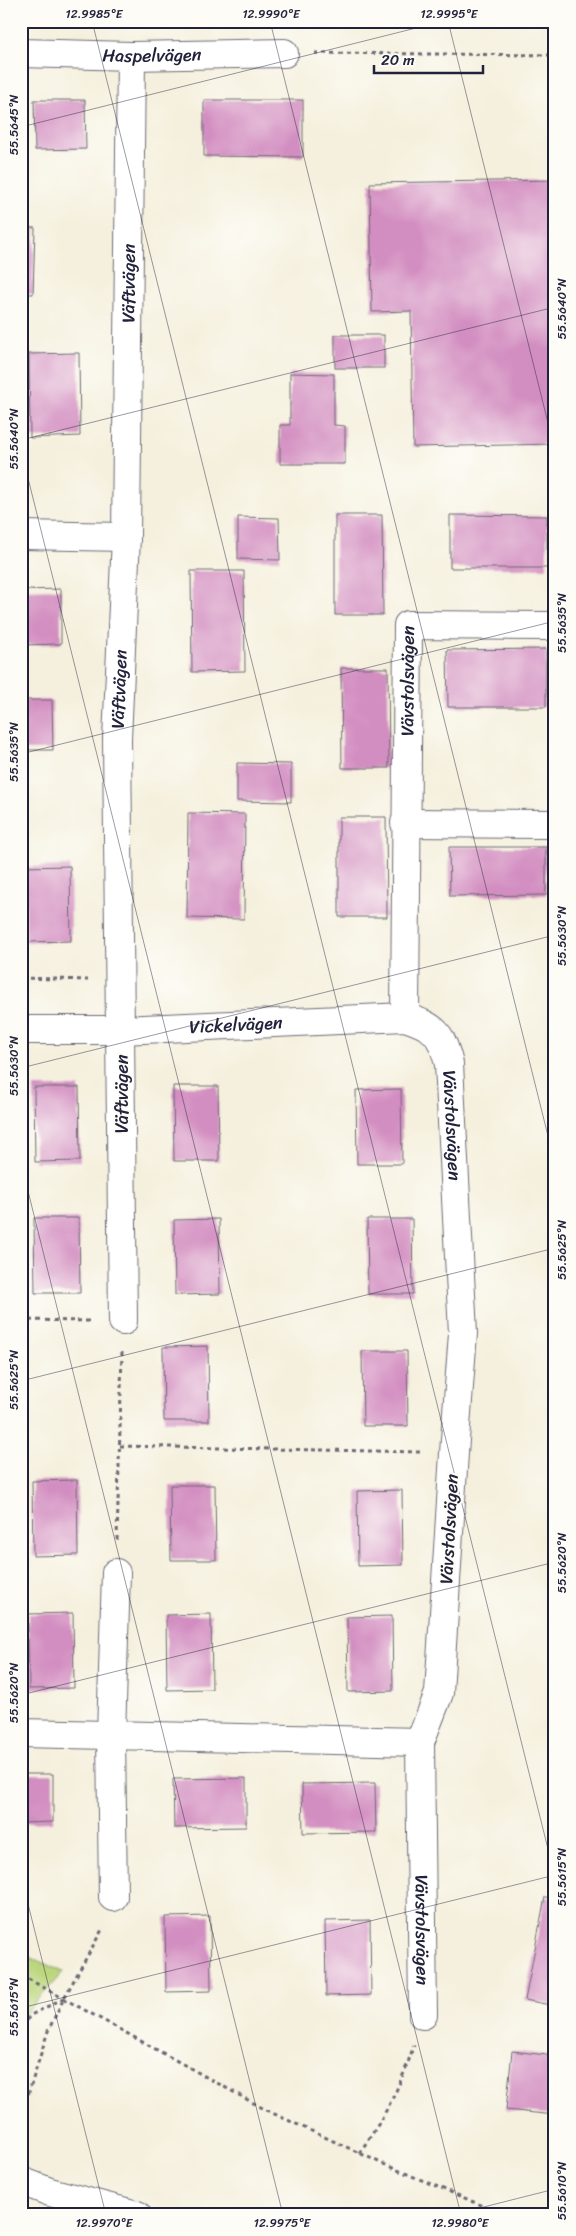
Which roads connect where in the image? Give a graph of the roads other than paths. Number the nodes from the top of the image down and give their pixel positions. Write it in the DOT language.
graph roads {
  1 [pos="21,53"];
  2 [pos="284,53"];
  3 [pos="131,56"];
  4 [pos="21,535"];
  5 [pos="126,537"];
  6 [pos="555,626"];
  7 [pos="405,823"];
  8 [pos="555,824"];
  9 [pos="405,1017"];
  10 [pos="21,1030"];
  11 [pos="122,1030"];
  12 [pos="443,1041"];
  13 [pos="123,1321"];
  14 [pos="116,1573"];
  15 [pos="21,1733"];
  16 [pos="111,1735"];
  17 [pos="420,1742"];
  18 [pos="113,1897"];
  19 [pos="423,2015"];
  20 [pos="21,2181"];
  21 [pos="137,2215"];
  1 -- 3 [label="street, Haspelvägen"];
  2 -- 3 [label="street, Haspelvägen"];
  3 -- 5 [label="street, Väftvägen"];
  4 -- 5 [label="street"];
  5 -- 11 [label="street, Väftvägen"];
  6 -- 7 [label="street, Vävstolsvägen"];
  7 -- 8 [label="street"];
  7 -- 9 [label="street, Vävstolsvägen"];
  9 -- 11 [label="street, Vickelvägen"];
  9 -- 12 [label="street, Vickelvägen"];
  10 -- 11 [label="street, Vickelvägen"];
  11 -- 13 [label="street, Väftvägen"];
  12 -- 17 [label="street, Vävstolsvägen"];
  14 -- 16 [label="street"];
  15 -- 16 [label="street"];
  16 -- 17 [label="street"];
  16 -- 18 [label="street"];
  17 -- 19 [label="street, Vävstolsvägen"];
  20 -- 21 [label="street"];
}
